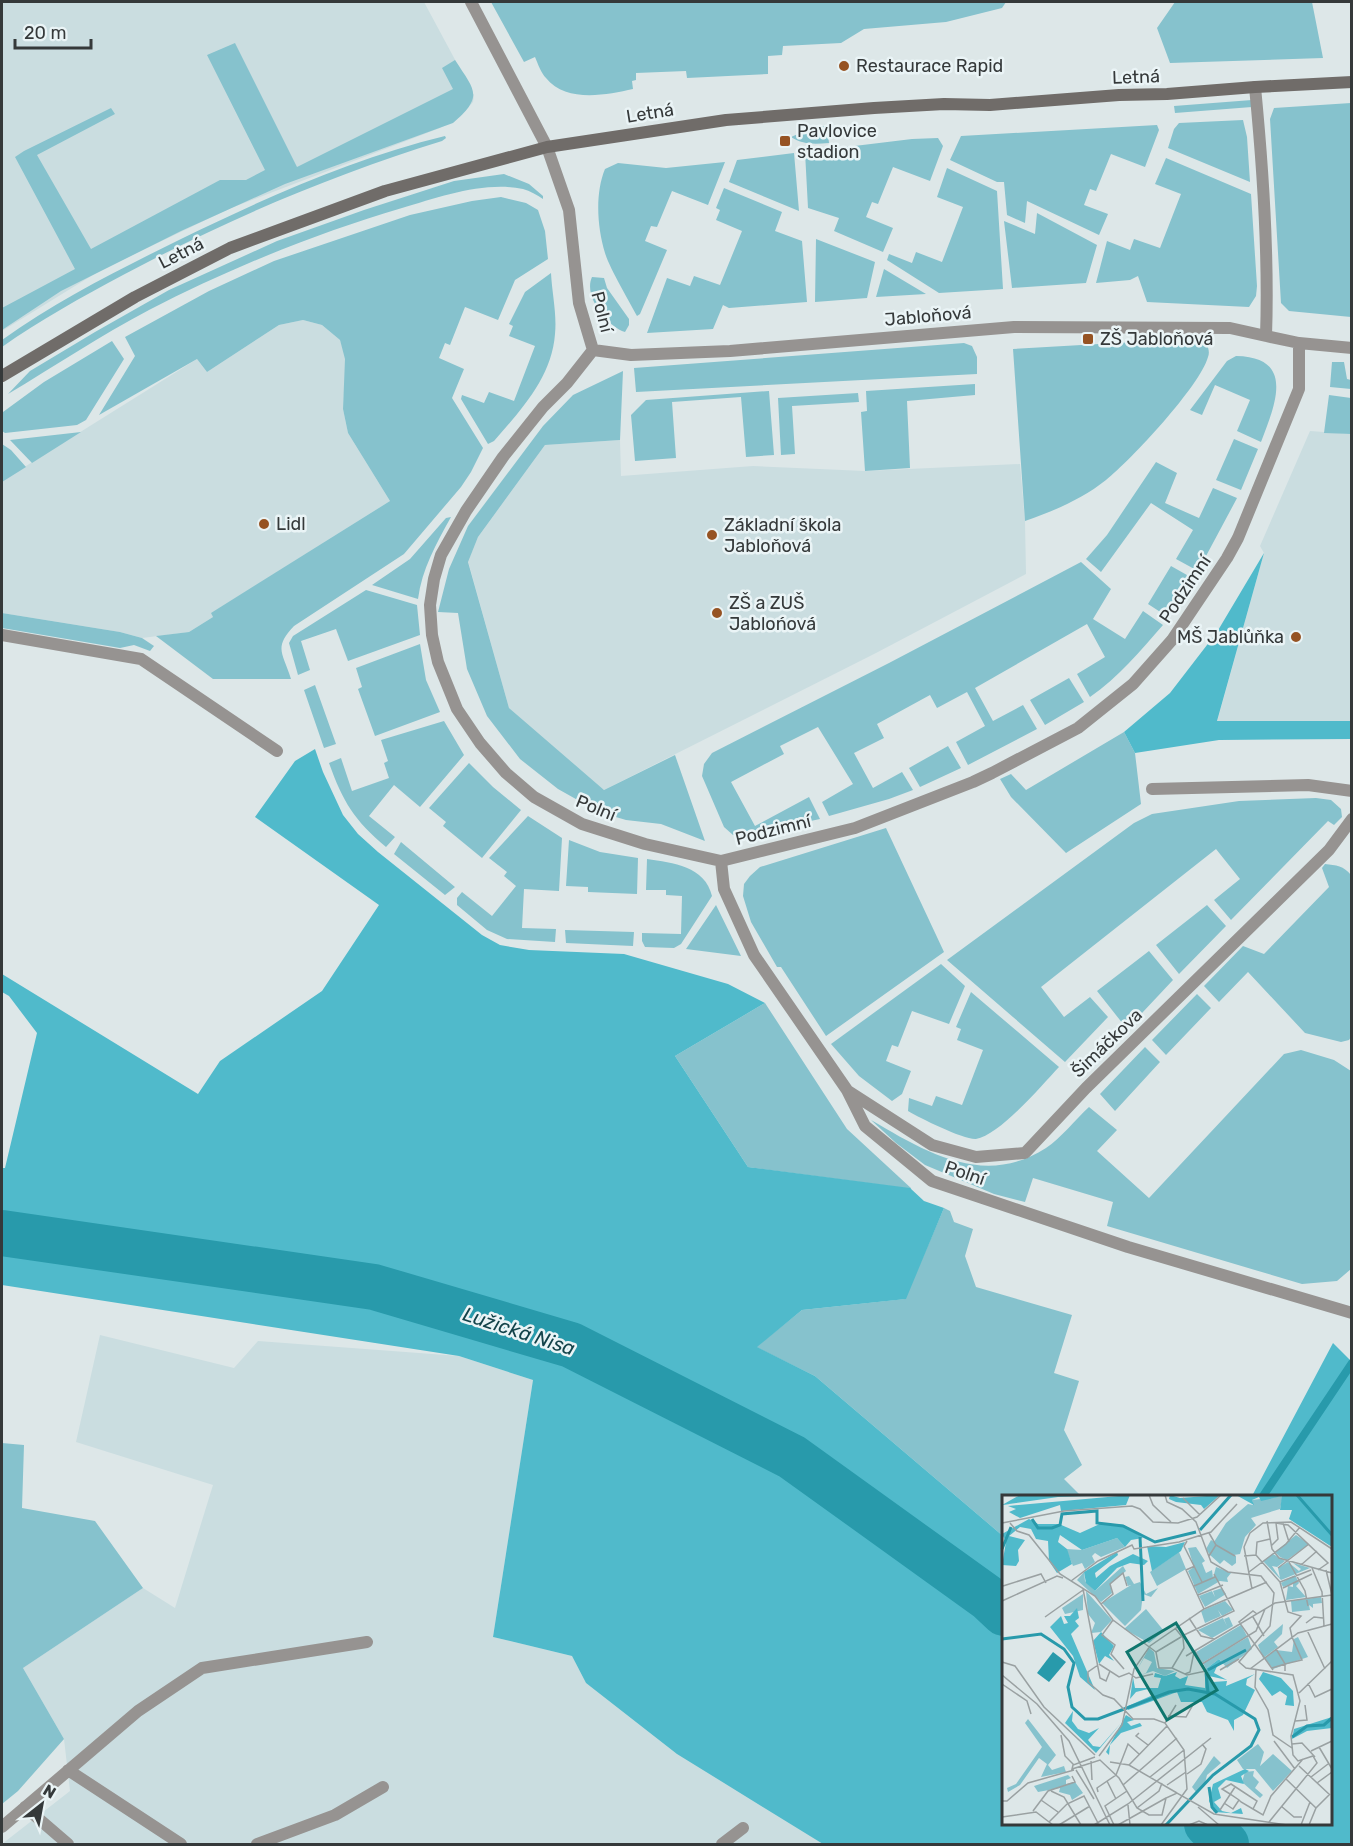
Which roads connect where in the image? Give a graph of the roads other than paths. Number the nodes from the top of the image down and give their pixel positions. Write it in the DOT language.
graph roads {
  1 [pos="471,2"];
  2 [pos="1352,82"];
  3 [pos="1255,87"];
  4 [pos="547,147"];
  5 [pos="1266,336"];
  6 [pos="1299,343"];
  7 [pos="1352,348"];
  8 [pos="593,350"];
  9 [pos="2,376"];
  10 [pos="2,635"];
  11 [pos="277,751"];
  12 [pos="1152,789"];
  13 [pos="1352,791"];
  14 [pos="1352,819"];
  15 [pos="721,861"];
  16 [pos="847,1090"];
  17 [pos="1352,1313"];
  18 [pos="367,1642"];
  19 [pos="68,1770"];
  20 [pos="382,1787"];
  21 [pos="25,1807"];
  22 [pos="2,1827"];
  23 [pos="743,1828"];
  24 [pos="68,1845"];
  25 [pos="181,1845"];
  26 [pos="256,1845"];
  27 [pos="722,1845"];
  1 -- 4 [label="street, Polní"];
  2 -- 3 [label="street, Letná"];
  3 -- 4 [label="street, Letná"];
  3 -- 5 [label="street"];
  4 -- 8 [label="street, Polní"];
  4 -- 9 [label="street, Letná"];
  5 -- 6 [label="street"];
  5 -- 8 [label="street, Jabloňová"];
  6 -- 7 [label="street"];
  6 -- 15 [label="street, Podzimní"];
  8 -- 15 [label="street, Polní"];
  10 -- 11 [label="street"];
  12 -- 13 [label="street"];
  14 -- 16 [label="street, Šimáčkova"];
  15 -- 16 [label="street, Polní"];
  16 -- 17 [label="street, Polní"];
  18 -- 19 [label="street"];
  19 -- 21 [label="street"];
  19 -- 25 [label="street"];
  20 -- 26 [label="street"];
  21 -- 22 [label="street"];
  21 -- 24 [label="street"];
  23 -- 27 [label="street"];
}
